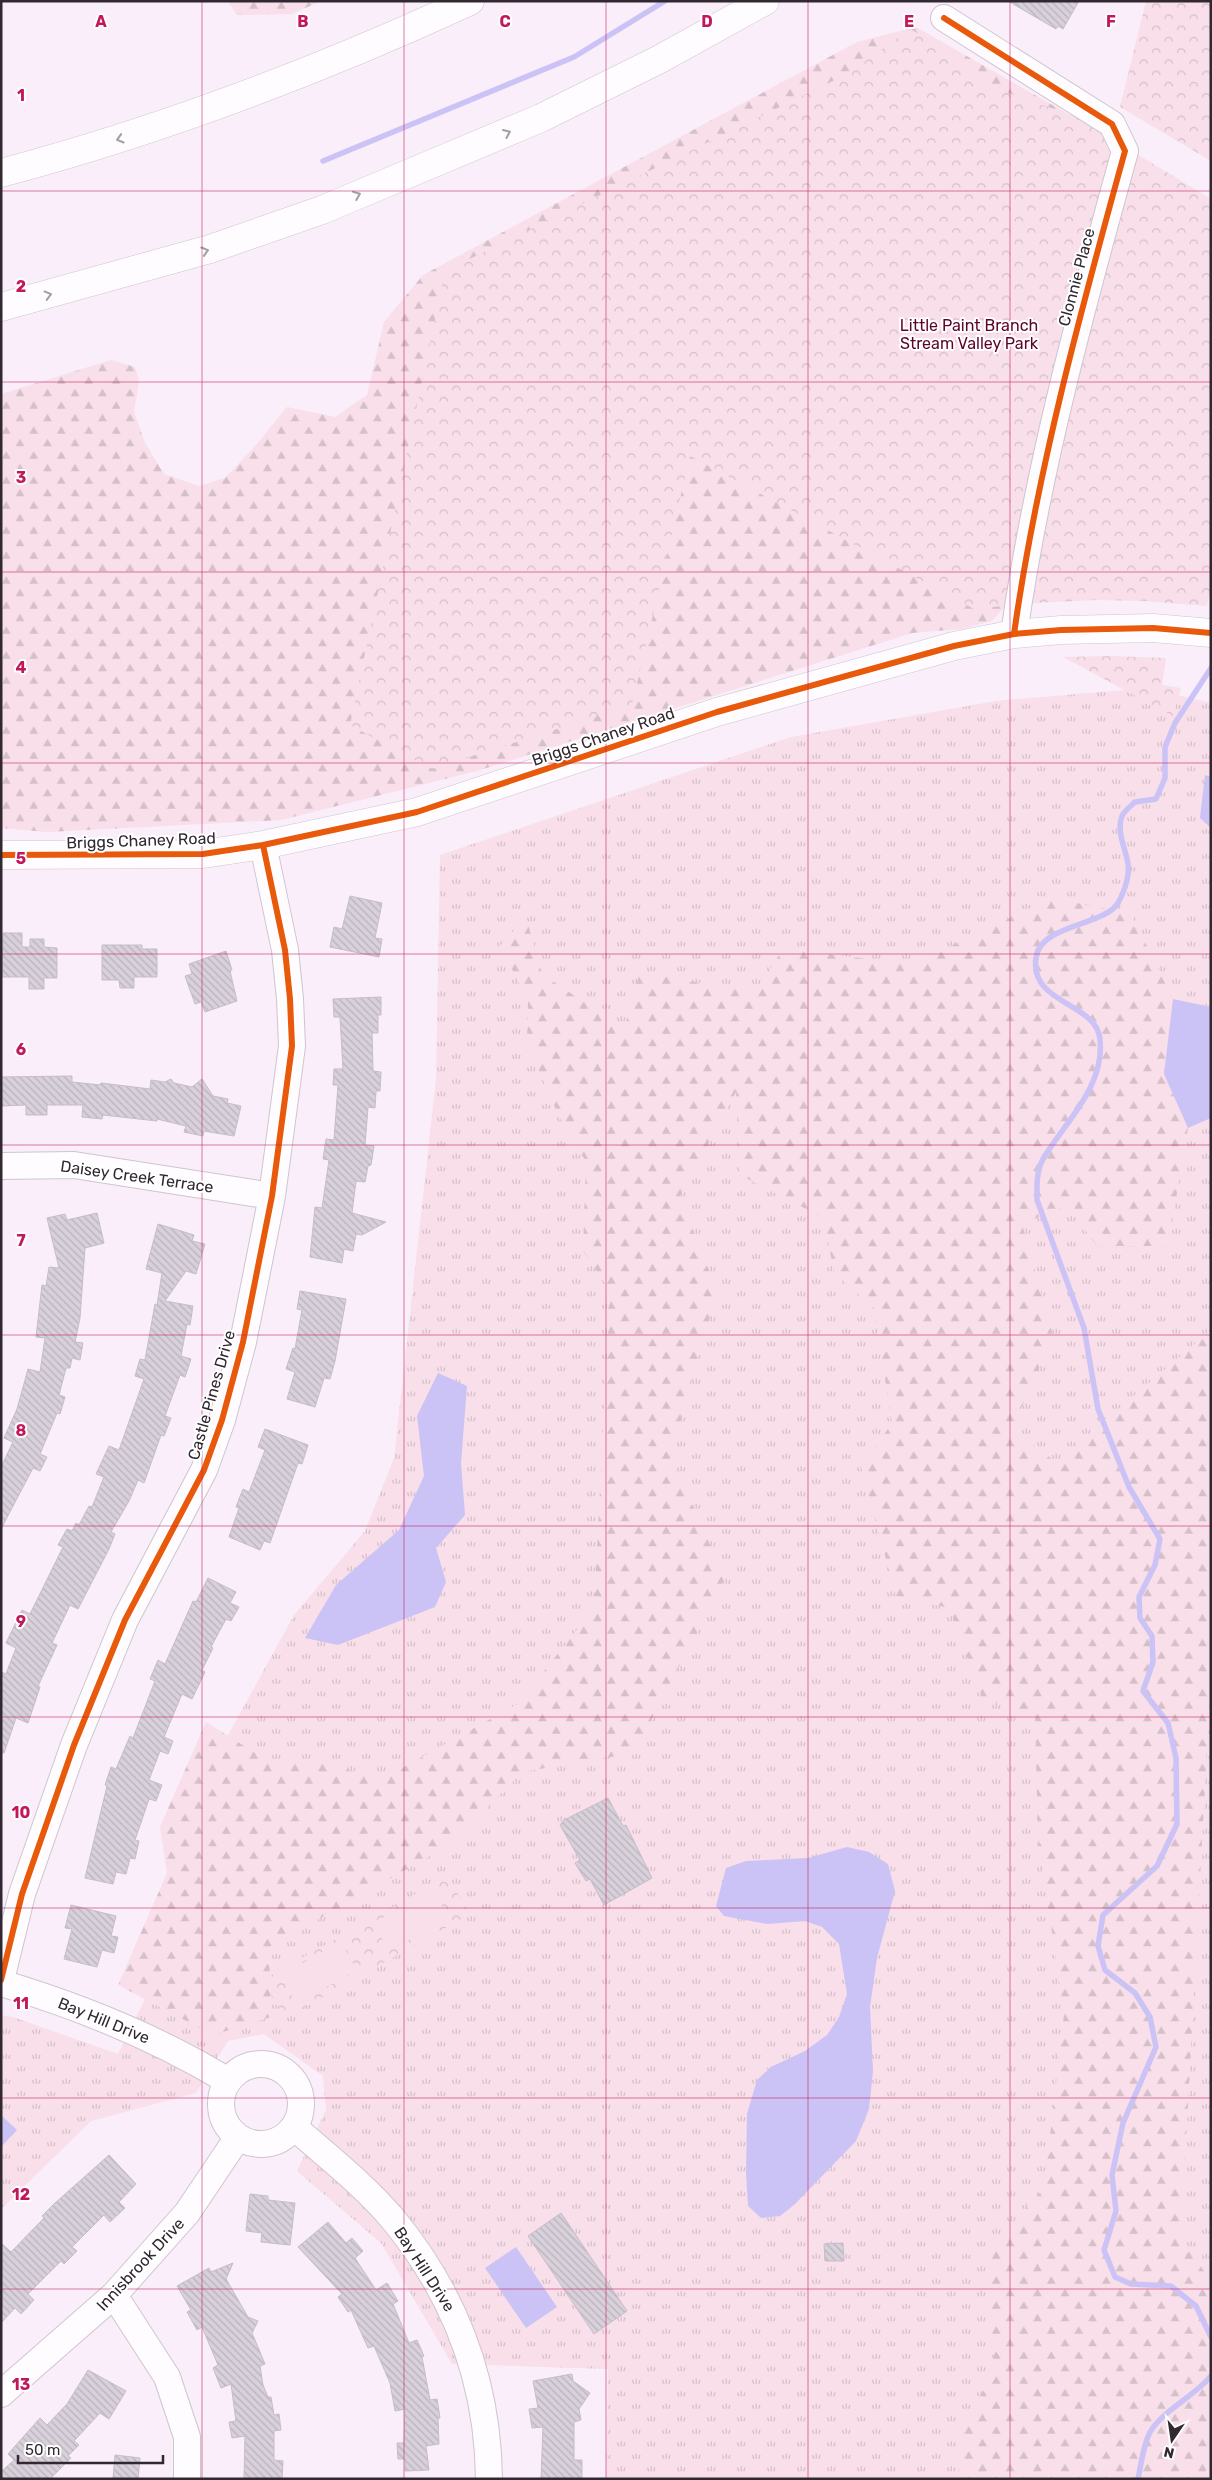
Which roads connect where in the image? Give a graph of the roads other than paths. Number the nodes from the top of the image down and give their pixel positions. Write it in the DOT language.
graph roads {
  1 [pos="438,1"];
  2 [pos="470,1"];
  3 [pos="765,1"];
  4 [pos="944,18"];
  5 [pos="166,125"];
  6 [pos="1,173"];
  7 [pos="1,307"];
  8 [pos="1211,633"];
  9 [pos="1014,634"];
  10 [pos="263,844"];
  11 [pos="1,855"];
  12 [pos="1,1166"];
  13 [pos="272,1196"];
  14 [pos="12,1891"];
  15 [pos="1,1982"];
  16 [pos="228,2081"];
  17 [pos="294,2127"];
  18 [pos="238,2137"];
  19 [pos="114,2295"];
  20 [pos="1,2394"];
  21 [pos="187,2479"];
  22 [pos="490,2479"];
  1 -- 5 [label="main road"];
  2 -- 5 [label="main road"];
  7 -- 3 [label="main road, one-way"];
  4 -- 9 [label="street, Clonnie Place"];
  5 -- 6 [label="main road, one-way"];
  8 -- 9 [label="main road, Briggs Chaney Road"];
  9 -- 10 [label="main road, Briggs Chaney Road"];
  10 -- 11 [label="main road, Briggs Chaney Road"];
  10 -- 13 [label="street, Castle Pines Drive"];
  12 -- 13 [label="street, Daisey Creek Terrace"];
  13 -- 14 [label="street, Castle Pines Drive"];
  14 -- 15 [label="street, Castle Pines Drive"];
  15 -- 16 [label="street, Bay Hill Drive"];
  16 -- 17 [label="street"];
  16 -- 18 [label="street"];
  17 -- 18 [label="street"];
  17 -- 22 [label="street, Bay Hill Drive"];
  18 -- 19 [label="street, Innisbrook Drive"];
  19 -- 20 [label="street, Innisbrook Drive"];
  19 -- 21 [label="street"];
}
